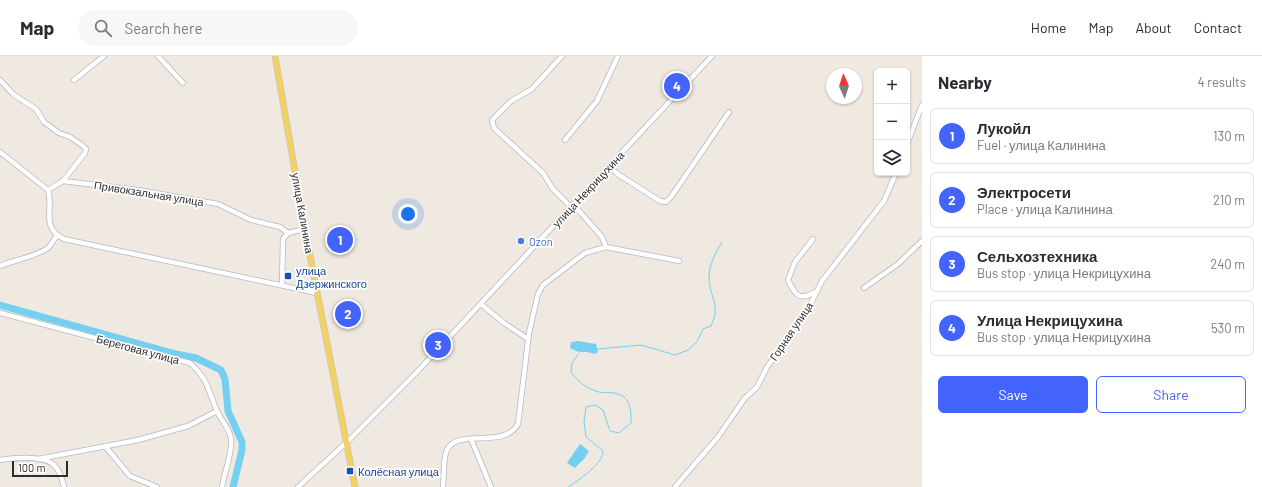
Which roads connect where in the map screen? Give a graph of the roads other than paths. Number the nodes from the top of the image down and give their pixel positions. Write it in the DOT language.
graph roads {
  1 [pos="104,56"];
  2 [pos="158,56"];
  3 [pos="275,56"];
  4 [pos="562,56"];
  5 [pos="618,56"];
  6 [pos="712,56"];
  7 [pos="98,57"];
  8 [pos="0,80"];
  9 [pos="74,80"];
  10 [pos="183,83"];
  11 [pos="922,105"];
  12 [pos="729,112"];
  13 [pos="565,140"];
  14 [pos="909,140"];
  15 [pos="0,152"];
  16 [pos="610,165"];
  17 [pos="895,176"];
  18 [pos="62,181"];
  19 [pos="48,190"];
  20 [pos="572,206"];
  21 [pos="305,229"];
  22 [pos="288,233"];
  23 [pos="57,236"];
  24 [pos="813,239"];
  25 [pos="922,241"];
  26 [pos="606,247"];
  27 [pos="679,261"];
  28 [pos="0,266"];
  29 [pos="282,285"];
  30 [pos="864,288"];
  31 [pos="817,291"];
  32 [pos="317,293"];
  33 [pos="482,304"];
  34 [pos="0,313"];
  35 [pos="528,339"];
  36 [pos="217,411"];
  37 [pos="471,439"];
  38 [pos="347,442"];
  39 [pos="105,446"];
  40 [pos="38,459"];
  41 [pos="0,460"];
  42 [pos="64,487"];
  43 [pos="157,487"];
  44 [pos="222,487"];
  45 [pos="298,487"];
  46 [pos="355,487"];
  47 [pos="443,487"];
  48 [pos="491,487"];
  49 [pos="675,487"];
  1 -- 7 [label="street"];
  2 -- 10 [label="street"];
  3 -- 21 [label="main road, улица Калинина"];
  4 -- 20 [label="street"];
  5 -- 13 [label="street"];
  6 -- 16 [label="street, улица Некрицухина"];
  7 -- 9 [label="street"];
  8 -- 18 [label="street"];
  11 -- 14 [label="street"];
  12 -- 16 [label="street"];
  15 -- 19 [label="street"];
  16 -- 20 [label="street, улица Некрицухина"];
  17 -- 31 [label="street, Горная улица"];
  18 -- 19 [label="street"];
  18 -- 22 [label="street, Привокзальная улица"];
  19 -- 23 [label="street"];
  20 -- 26 [label="street"];
  20 -- 33 [label="street, улица Некрицухина"];
  21 -- 22 [label="street"];
  21 -- 32 [label="main road, улица Калинина"];
  22 -- 29 [label="street"];
  23 -- 28 [label="street"];
  23 -- 29 [label="street"];
  24 -- 31 [label="street"];
  25 -- 30 [label="street"];
  26 -- 27 [label="street"];
  26 -- 35 [label="street"];
  29 -- 32 [label="street"];
  31 -- 49 [label="street, Горная улица"];
  32 -- 38 [label="main road, улица Калинина"];
  33 -- 35 [label="street"];
  33 -- 38 [label="street, улица Некрицухина"];
  34 -- 36 [label="street, Береговая улица"];
  35 -- 37 [label="street"];
  36 -- 39 [label="street"];
  36 -- 44 [label="street, Береговая улица"];
  37 -- 47 [label="street"];
  37 -- 48 [label="street"];
  38 -- 45 [label="street, улица Некрицухина"];
  38 -- 46 [label="main road, улица Калинина"];
  39 -- 40 [label="street"];
  39 -- 43 [label="street"];
  40 -- 41 [label="street"];
  40 -- 42 [label="street"];
}
